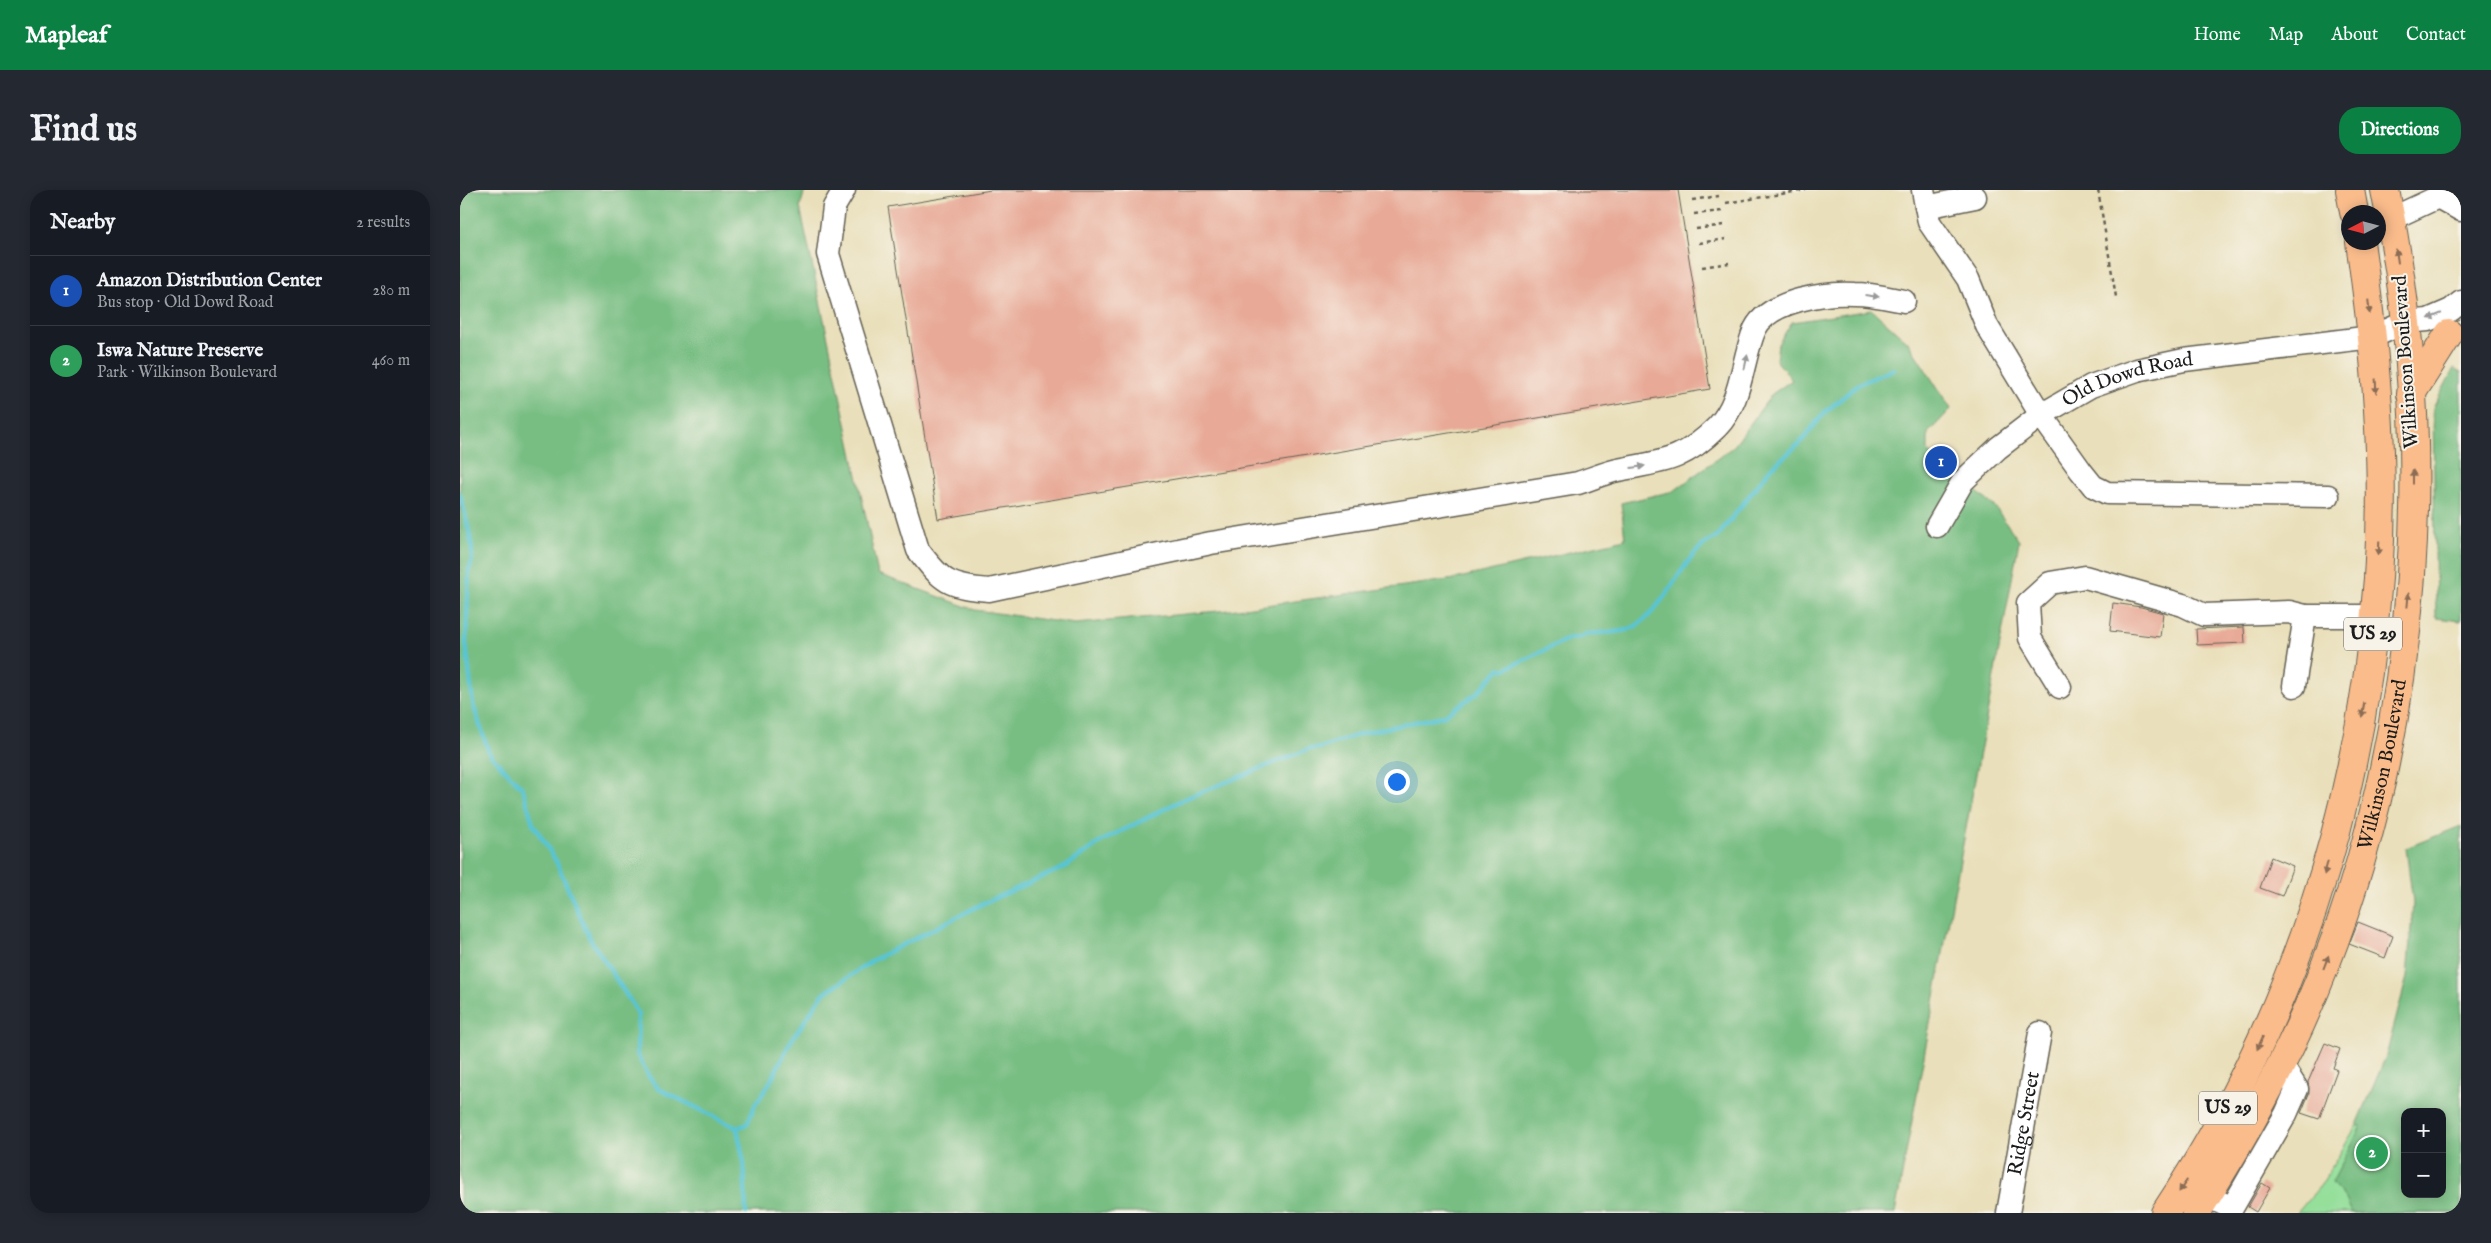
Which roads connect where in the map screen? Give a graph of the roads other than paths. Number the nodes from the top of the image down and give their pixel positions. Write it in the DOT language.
graph roads {
  1 [pos="844,190"];
  2 [pos="2350,190"];
  3 [pos="2385,190"];
  4 [pos="2437,194"];
  5 [pos="1975,197"];
  6 [pos="1925,198"];
  7 [pos="2353,205"];
  8 [pos="2461,210"];
  9 [pos="2391,219"];
  10 [pos="2361,250"];
  11 [pos="1904,301"];
  12 [pos="2461,302"];
  13 [pos="2406,322"];
  14 [pos="2455,325"];
  15 [pos="2372,337"];
  16 [pos="2409,350"];
  17 [pos="2411,394"];
  18 [pos="2041,415"];
  19 [pos="2328,496"];
  20 [pos="1937,526"];
  21 [pos="2306,616"];
  22 [pos="2374,616"];
  23 [pos="2294,686"];
  24 [pos="2060,687"];
  25 [pos="2280,998"];
  26 [pos="2308,1007"];
  27 [pos="2040,1032"];
  28 [pos="2281,1064"];
  29 [pos="2250,1123"];
  30 [pos="2272,1138"];
  31 [pos="2202,1205"];
  32 [pos="2008,1213"];
  33 [pos="2165,1213"];
  1 -- 11 [label="street, one-way"];
  2 -- 7 [label="main road"];
  3 -- 9 [label="main road, Wilkinson Boulevard / US 29"];
  4 -- 8 [label="street"];
  4 -- 9 [label="street"];
  5 -- 6 [label="street"];
  6 -- 18 [label="street"];
  13 -- 9 [label="main road, Wilkinson Boulevard / US 29, one-way"];
  10 -- 15 [label="main road, Wilkinson Boulevard / US 29, one-way"];
  12 -- 13 [label="street, Old Dowd Road, one-way"];
  13 -- 15 [label="street, Old Dowd Road"];
  13 -- 16 [label="main road, Wilkinson Boulevard / US 29"];
  14 -- 16 [label="street"];
  14 -- 17 [label="main road"];
  15 -- 16 [label="street, Old Dowd Road"];
  15 -- 18 [label="street, Old Dowd Road"];
  15 -- 22 [label="main road, Wilkinson Boulevard / US 29, one-way"];
  16 -- 17 [label="main road, Wilkinson Boulevard / US 29"];
  26 -- 17 [label="main road, Wilkinson Boulevard / US 29, one-way"];
  18 -- 19 [label="street"];
  18 -- 20 [label="street, Old Dowd Road"];
  21 -- 22 [label="street"];
  21 -- 23 [label="street"];
  21 -- 24 [label="street"];
  22 -- 25 [label="main road, Wilkinson Boulevard / US 29, one-way"];
  25 -- 26 [label="main road"];
  25 -- 33 [label="main road, Wilkinson Boulevard / US 29, one-way"];
  26 -- 28 [label="main road, Wilkinson Boulevard / US 29"];
  27 -- 32 [label="street, Ridge Street"];
  28 -- 29 [label="main road, Wilkinson Boulevard / US 29"];
  28 -- 30 [label="street"];
  29 -- 30 [label="street"];
  29 -- 31 [label="main road, Wilkinson Boulevard / US 29"];
  30 -- 31 [label="street"];
}
